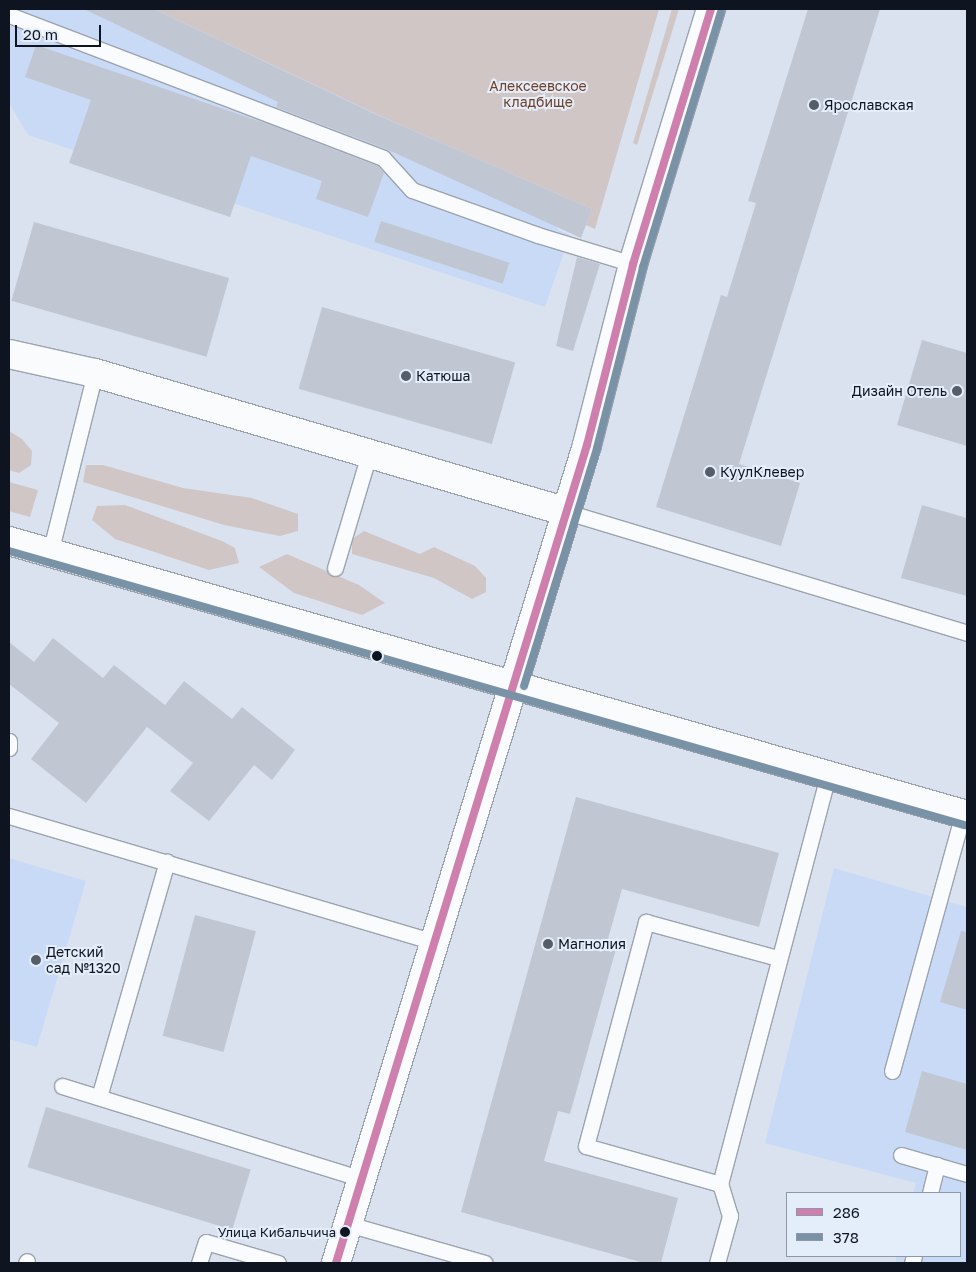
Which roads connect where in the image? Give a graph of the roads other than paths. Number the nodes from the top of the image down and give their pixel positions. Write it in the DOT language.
graph roads {
  1 [pos="711,9"];
  2 [pos="9,15"];
  3 [pos="634,264"];
  4 [pos="9,354"];
  5 [pos="95,373"];
  6 [pos="369,454"];
  7 [pos="567,512"];
  8 [pos="9,541"];
  9 [pos="50,553"];
  10 [pos="335,568"];
  11 [pos="967,633"];
  12 [pos="514,683"];
  13 [pos="9,741"];
  14 [pos="9,748"];
  15 [pos="828,774"];
  16 [pos="965,814"];
  17 [pos="9,816"];
  18 [pos="167,862"];
  19 [pos="435,942"];
  20 [pos="778,958"];
  21 [pos="892,1071"];
  22 [pos="62,1086"];
  23 [pos="99,1098"];
  24 [pos="901,1155"];
  25 [pos="937,1165"];
  26 [pos="967,1174"];
  27 [pos="362,1179"];
  28 [pos="720,1184"];
  29 [pos="930,1192"];
  30 [pos="348,1224"];
  31 [pos="199,1263"];
  32 [pos="278,1263"];
  33 [pos="336,1263"];
  34 [pos="485,1263"];
  35 [pos="717,1263"];
  1 -- 3 [label="street"];
  2 -- 3 [label="lane"];
  3 -- 7 [label="street"];
  4 -- 5 [label="street"];
  5 -- 6 [label="street"];
  5 -- 9 [label="lane"];
  6 -- 7 [label="street"];
  6 -- 10 [label="lane"];
  7 -- 11 [label="lane"];
  7 -- 12 [label="street"];
  8 -- 9 [label="street"];
  9 -- 12 [label="street"];
  12 -- 15 [label="street"];
  12 -- 19 [label="street"];
  13 -- 14 [label="lane"];
  15 -- 16 [label="street"];
  15 -- 20 [label="lane"];
  16 -- 21 [label="lane"];
  17 -- 18 [label="lane"];
  18 -- 19 [label="lane"];
  18 -- 23 [label="lane"];
  19 -- 27 [label="street"];
  20 -- 28 [label="lane"];
  20 -- 28 [label="lane"];
  22 -- 23 [label="lane"];
  23 -- 27 [label="lane"];
  24 -- 25 [label="lane"];
  25 -- 26 [label="lane"];
  25 -- 29 [label="lane"];
  27 -- 30 [label="street"];
  28 -- 35 [label="lane"];
  30 -- 33 [label="street"];
  30 -- 34 [label="lane"];
  31 -- 32 [label="lane"];
}
